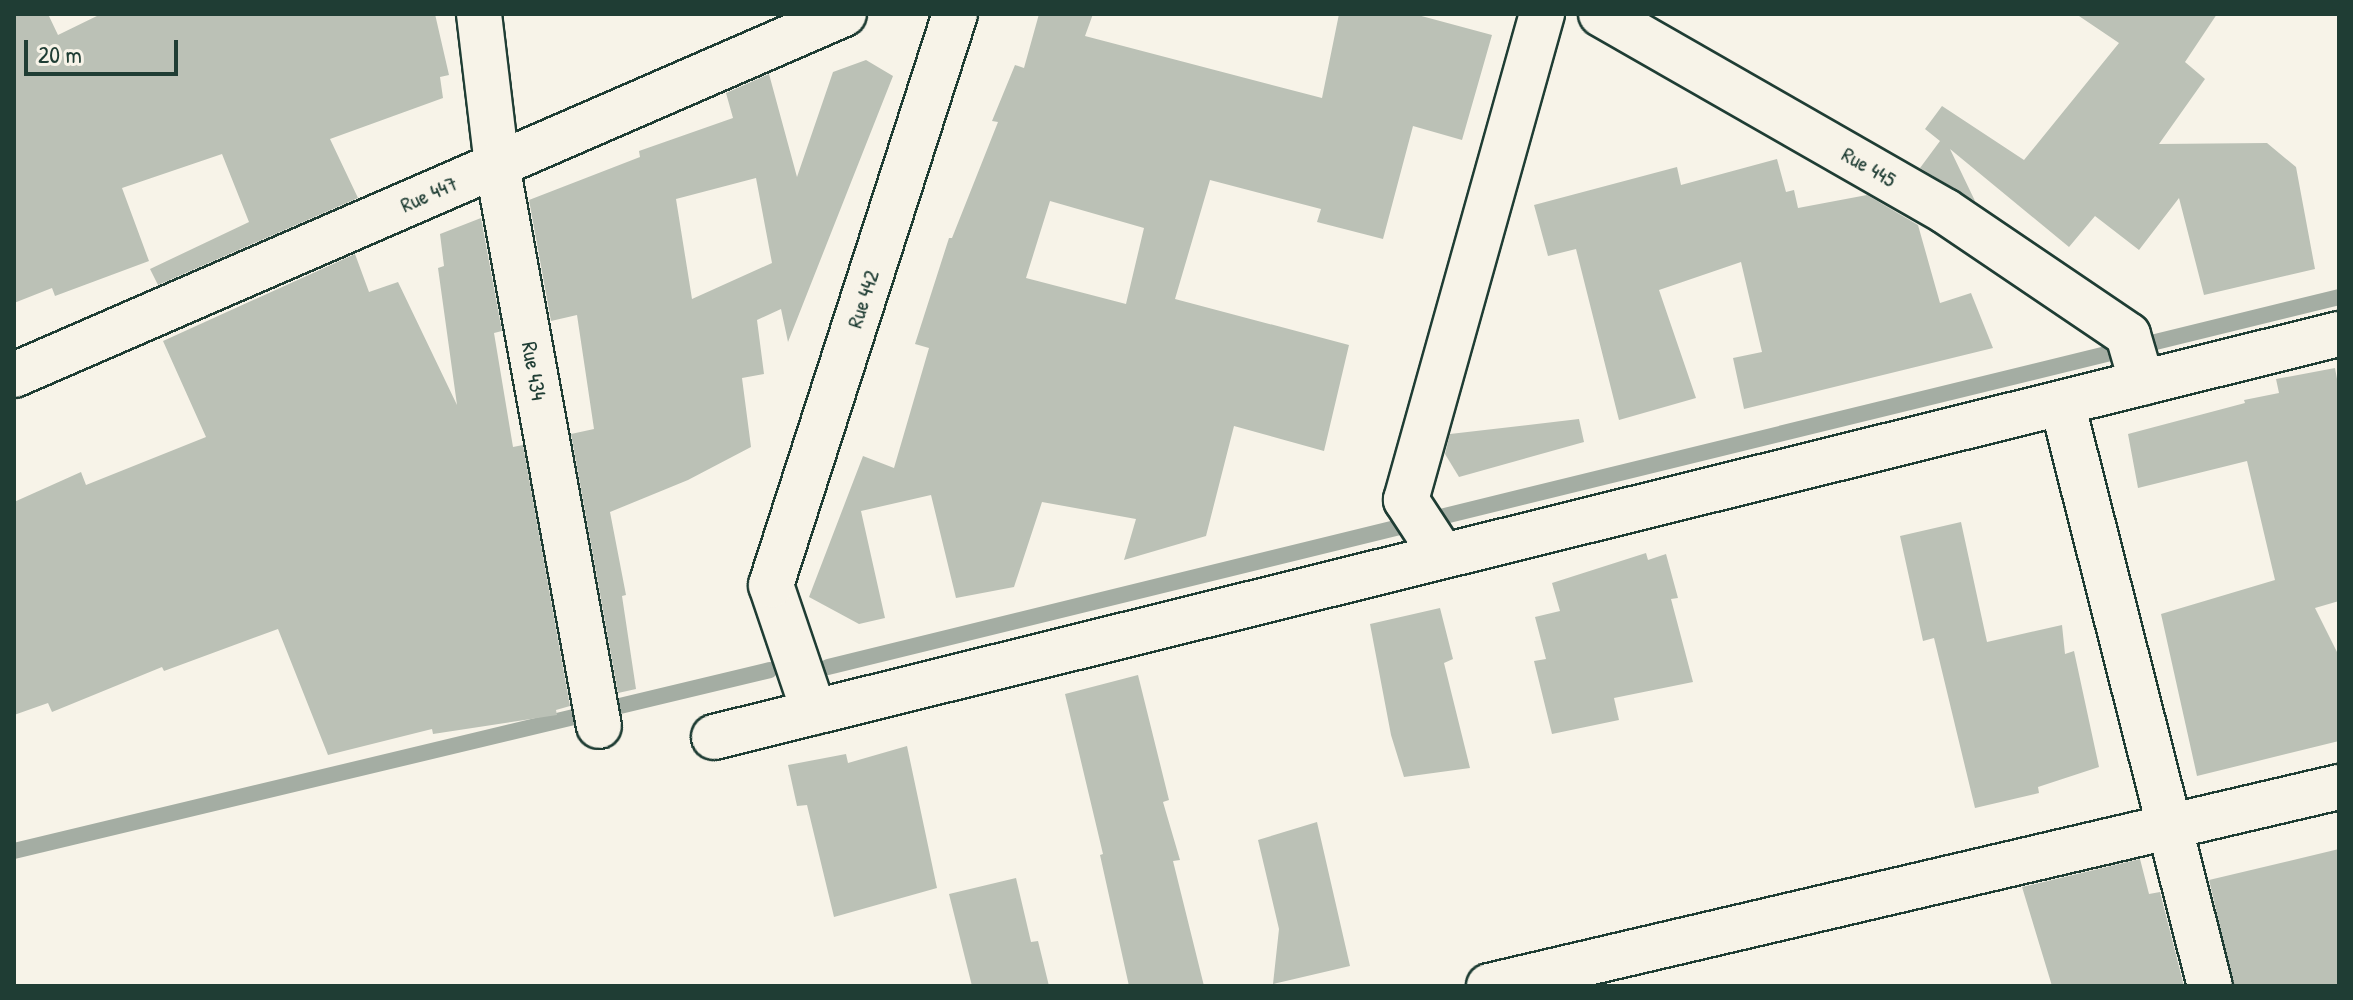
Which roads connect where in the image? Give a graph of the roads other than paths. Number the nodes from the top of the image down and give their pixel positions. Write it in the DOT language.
graph roads {
  1 [pos="479,14"];
  2 [pos="844,14"];
  3 [pos="955,14"];
  4 [pos="1542,14"];
  5 [pos="1601,14"];
  6 [pos="497,165"];
  7 [pos="2339,334"];
  8 [pos="2135,360"];
  9 [pos="14,375"];
  10 [pos="2062,403"];
  11 [pos="1442,555"];
  12 [pos="814,712"];
  13 [pos="599,726"];
  14 [pos="714,737"];
  15 [pos="2339,787"];
  16 [pos="2169,827"];
  17 [pos="1489,986"];
  18 [pos="2210,986"];
  1 -- 6 [label="street, Rue 434"];
  2 -- 6 [label="street, Rue 447"];
  3 -- 12 [label="street, Rue 442"];
  4 -- 11 [label="street"];
  5 -- 8 [label="street, Rue 445"];
  6 -- 9 [label="street, Rue 447"];
  6 -- 13 [label="street, Rue 434"];
  7 -- 8 [label="street"];
  8 -- 10 [label="street"];
  10 -- 11 [label="street"];
  10 -- 16 [label="street"];
  11 -- 12 [label="street"];
  12 -- 14 [label="street"];
  15 -- 16 [label="street"];
  16 -- 17 [label="street"];
  16 -- 18 [label="street"];
}
